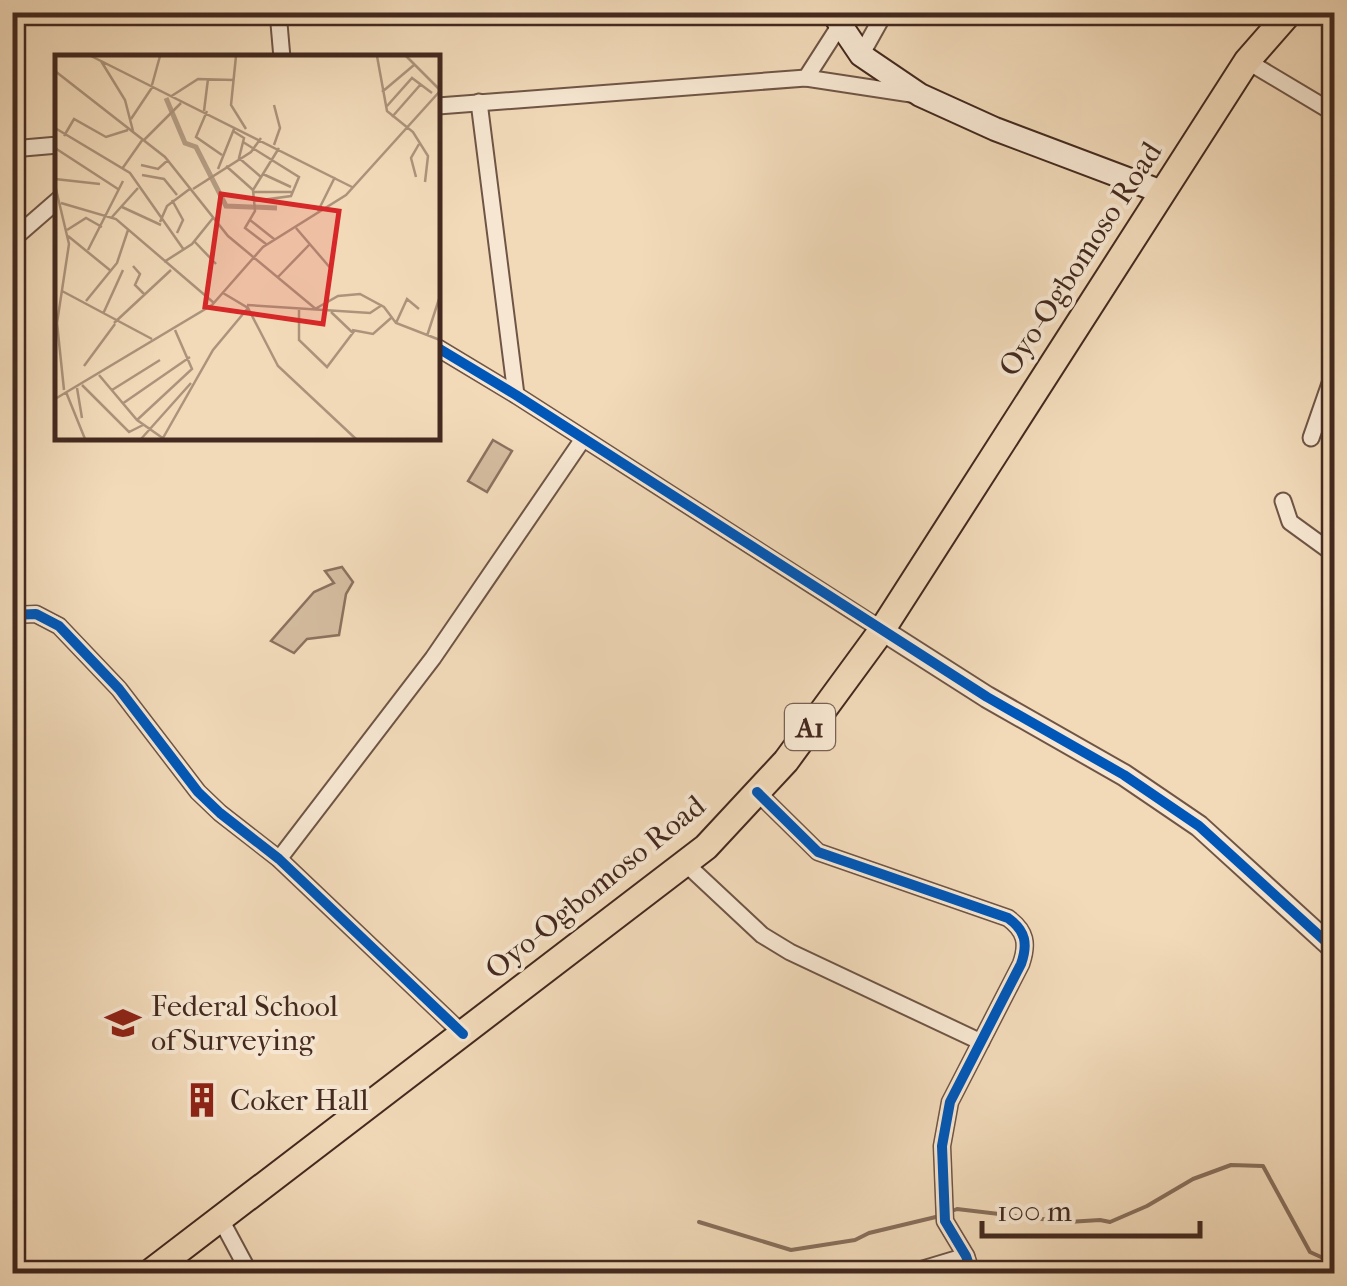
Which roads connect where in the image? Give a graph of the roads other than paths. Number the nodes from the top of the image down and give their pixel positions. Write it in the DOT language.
graph roads {
  1 [pos="278,12"];
  2 [pos="886,12"];
  3 [pos="1290,12"];
  4 [pos="836,18"];
  5 [pos="282,55"];
  6 [pos="861,55"];
  7 [pos="1248,61"];
  8 [pos="806,78"];
  9 [pos="920,96"];
  10 [pos="479,102"];
  11 [pos="440,106"];
  12 [pos="1334,113"];
  13 [pos="55,145"];
  14 [pos="12,150"];
  15 [pos="1162,192"];
  16 [pos="55,203"];
  17 [pos="12,240"];
  18 [pos="440,349"];
  19 [pos="1334,372"];
  20 [pos="516,395"];
  21 [pos="1310,438"];
  22 [pos="583,440"];
  23 [pos="1282,501"];
  24 [pos="1334,554"];
  25 [pos="12,616"];
  26 [pos="882,630"];
  27 [pos="757,792"];
  28 [pos="280,859"];
  29 [pos="685,863"];
  30 [pos="1334,949"];
  31 [pos="463,1034"];
  32 [pos="980,1042"];
  33 [pos="220,1218"];
  34 [pos="966,1256"];
  35 [pos="148,1274"];
  36 [pos="250,1274"];
  37 [pos="906,1274"];
  38 [pos="972,1274"];
  1 -- 5 [label="street"];
  2 -- 6 [label="street"];
  3 -- 7 [label="highway, Oyo-Ogbomoso Road / A1"];
  4 -- 6 [label="main road"];
  4 -- 8 [label="street"];
  6 -- 9 [label="main road"];
  7 -- 12 [label="street"];
  7 -- 15 [label="highway, Oyo-Ogbomoso Road / A1"];
  8 -- 9 [label="street"];
  8 -- 10 [label="street"];
  9 -- 15 [label="main road"];
  10 -- 11 [label="street"];
  10 -- 20 [label="street"];
  13 -- 14 [label="street"];
  15 -- 26 [label="highway, Oyo-Ogbomoso Road / A1"];
  16 -- 17 [label="street"];
  18 -- 20 [label="street"];
  19 -- 21 [label="street"];
  20 -- 22 [label="street"];
  22 -- 26 [label="street"];
  22 -- 28 [label="street"];
  23 -- 24 [label="street"];
  25 -- 28 [label="street"];
  26 -- 27 [label="highway, Oyo-Ogbomoso Road / A1"];
  26 -- 30 [label="street"];
  27 -- 29 [label="highway, Oyo-Ogbomoso Road / A1"];
  27 -- 32 [label="street"];
  28 -- 31 [label="street"];
  29 -- 31 [label="highway, Oyo-Ogbomoso Road / A1"];
  29 -- 32 [label="street"];
  31 -- 33 [label="highway, Oyo-Ogbomoso Road / A1"];
  32 -- 34 [label="street"];
  33 -- 35 [label="highway, Oyo-Ogbomoso Road / A1"];
  33 -- 36 [label="street"];
  34 -- 37 [label="street"];
  34 -- 38 [label="street"];
}
